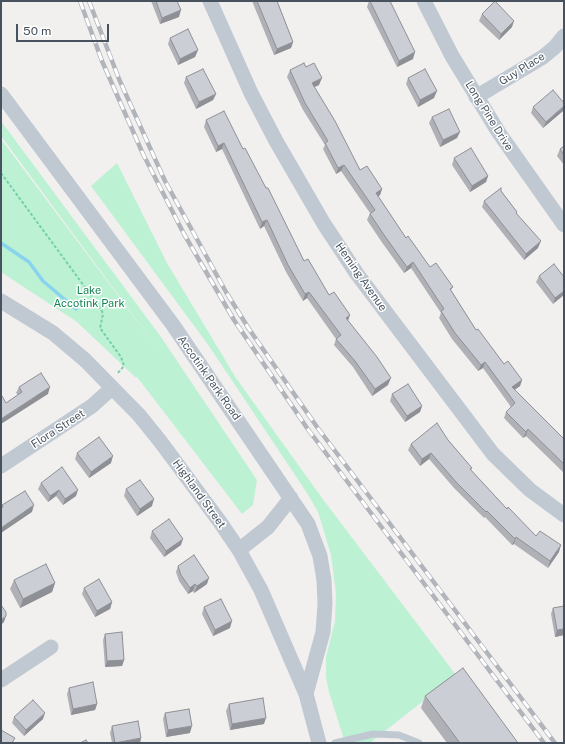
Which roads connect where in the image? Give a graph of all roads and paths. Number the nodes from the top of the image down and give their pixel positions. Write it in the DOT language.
graph roads {
  1 [pos="210,1"];
  2 [pos="424,1"];
  3 [pos="564,36"];
  4 [pos="1,94"];
  5 [pos="476,96"];
  6 [pos="1,173"];
  7 [pos="564,225"];
  8 [pos="1,301"];
  9 [pos="110,386"];
  10 [pos="1,466"];
  11 [pos="291,498"];
  12 [pos="564,515"];
  13 [pos="239,550"];
  14 [pos="51,646"];
  15 [pos="1,680"];
  16 [pos="306,694"];
  17 [pos="319,743"];
  18 [pos="335,743"];
  19 [pos="420,743"];
  1 -- 12 [label="street, Heming Avenue"];
  2 -- 5 [label="street, Long Pine Drive"];
  3 -- 5 [label="street, Guy Place"];
  4 -- 11 [label="street, Accotink Park Road"];
  5 -- 7 [label="street, Long Pine Drive"];
  6 -- 9 [label="path"];
  8 -- 9 [label="street, Highland Street"];
  9 -- 10 [label="street, Flora Street"];
  9 -- 13 [label="street, Highland Street"];
  11 -- 13 [label="street"];
  11 -- 16 [label="street, Accotink Park Road"];
  13 -- 16 [label="street, Highland Street"];
  14 -- 15 [label="street"];
  16 -- 17 [label="street, Highland Street"];
  18 -- 19 [label="lane"];
}
